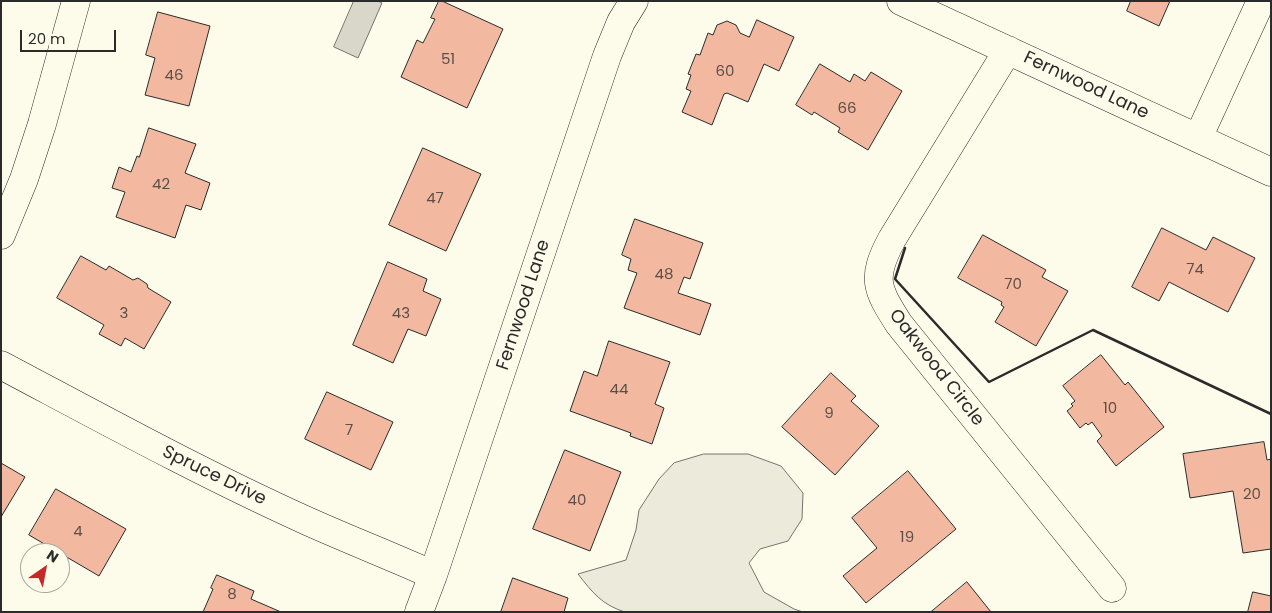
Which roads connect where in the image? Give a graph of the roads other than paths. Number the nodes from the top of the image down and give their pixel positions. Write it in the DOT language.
graph roads {
  1 [pos="76,1"];
  2 [pos="634,1"];
  3 [pos="901,1"];
  4 [pos="1261,1"];
  5 [pos="1008,50"];
  6 [pos="1198,138"];
  7 [pos="1271,172"];
  8 [pos="1,235"];
  9 [pos="1,364"];
  10 [pos="434,575"];
  11 [pos="1112,588"];
  12 [pos="419,612"];
  1 -- 8 [label="street"];
  2 -- 10 [label="street, Fernwood Lane"];
  3 -- 5 [label="street, Fernwood Lane"];
  4 -- 6 [label="street"];
  5 -- 6 [label="street, Fernwood Lane"];
  5 -- 11 [label="street, Oakwood Circle"];
  6 -- 7 [label="street, Fernwood Lane"];
  9 -- 10 [label="street, Spruce Drive"];
  10 -- 12 [label="street, Fernwood Lane"];
}
